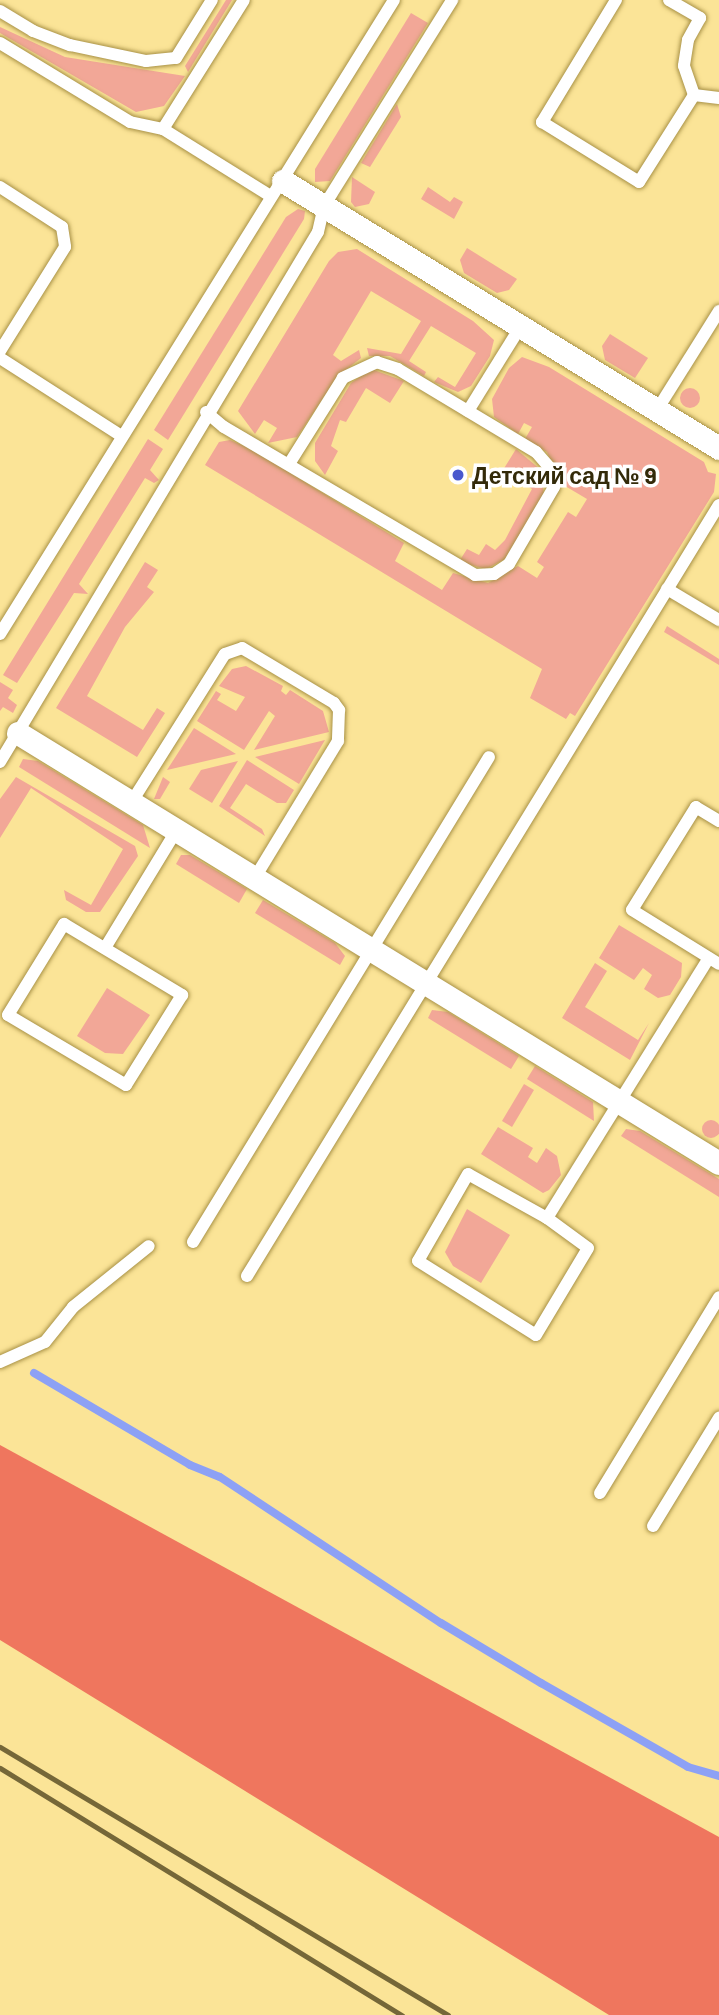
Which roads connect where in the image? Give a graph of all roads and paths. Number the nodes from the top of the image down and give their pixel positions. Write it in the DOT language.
graph roads {
  1 [pos="212,0"];
  2 [pos="244,0"];
  3 [pos="394,0"];
  4 [pos="452,0"];
  5 [pos="616,0"];
  6 [pos="669,0"];
  7 [pos="0,11"];
  8 [pos="0,43"];
  9 [pos="694,95"];
  10 [pos="719,98"];
  11 [pos="163,129"];
  12 [pos="0,187"];
  13 [pos="276,188"];
  14 [pos="324,206"];
  15 [pos="719,311"];
  16 [pos="520,326"];
  17 [pos="0,351"];
  18 [pos="0,358"];
  19 [pos="657,410"];
  20 [pos="468,411"];
  21 [pos="206,412"];
  22 [pos="120,435"];
  23 [pos="719,448"];
  24 [pos="289,464"];
  25 [pos="719,505"];
  26 [pos="667,589"];
  27 [pos="719,620"];
  28 [pos="0,634"];
  29 [pos="9,742"];
  30 [pos="489,757"];
  31 [pos="0,762"];
  32 [pos="131,803"];
  33 [pos="719,821"];
  34 [pos="176,831"];
  35 [pos="254,879"];
  36 [pos="105,948"];
  37 [pos="371,950"];
  38 [pos="714,961"];
  39 [pos="425,983"];
  40 [pos="618,1104"];
  41 [pos="719,1163"];
  42 [pos="547,1218"];
  43 [pos="193,1242"];
  44 [pos="149,1246"];
  45 [pos="247,1276"];
  46 [pos="719,1297"];
  47 [pos="0,1362"];
  48 [pos="719,1418"];
  49 [pos="600,1493"];
  50 [pos="653,1526"];
  1 -- 7 [label="lane"];
  2 -- 11 [label="lane"];
  3 -- 13 [label="lane"];
  4 -- 14 [label="lane"];
  5 -- 9 [label="lane"];
  6 -- 9 [label="lane"];
  8 -- 11 [label="lane"];
  9 -- 10 [label="lane"];
  11 -- 13 [label="lane"];
  12 -- 17 [label="lane"];
  13 -- 14 [label="street"];
  13 -- 22 [label="lane"];
  14 -- 16 [label="street"];
  14 -- 21 [label="lane"];
  15 -- 19 [label="lane"];
  16 -- 19 [label="street"];
  16 -- 20 [label="lane"];
  18 -- 22 [label="lane"];
  19 -- 23 [label="street"];
  20 -- 24 [label="lane"];
  20 -- 24 [label="lane"];
  21 -- 24 [label="lane"];
  21 -- 29 [label="lane"];
  22 -- 28 [label="lane"];
  25 -- 26 [label="lane"];
  26 -- 27 [label="lane"];
  26 -- 39 [label="lane"];
  29 -- 31 [label="lane"];
  29 -- 32 [label="street"];
  30 -- 37 [label="lane"];
  32 -- 34 [label="street"];
  32 -- 35 [label="lane"];
  33 -- 38 [label="lane"];
  34 -- 35 [label="street"];
  34 -- 36 [label="lane"];
  35 -- 37 [label="street"];
  36 -- 36 [label="lane"];
  37 -- 39 [label="street"];
  37 -- 43 [label="lane"];
  38 -- 40 [label="lane"];
  39 -- 40 [label="street"];
  39 -- 45 [label="lane"];
  40 -- 41 [label="street"];
  40 -- 42 [label="lane"];
  42 -- 42 [label="lane"];
  44 -- 47 [label="lane"];
  46 -- 49 [label="lane"];
  48 -- 50 [label="lane"];
}
